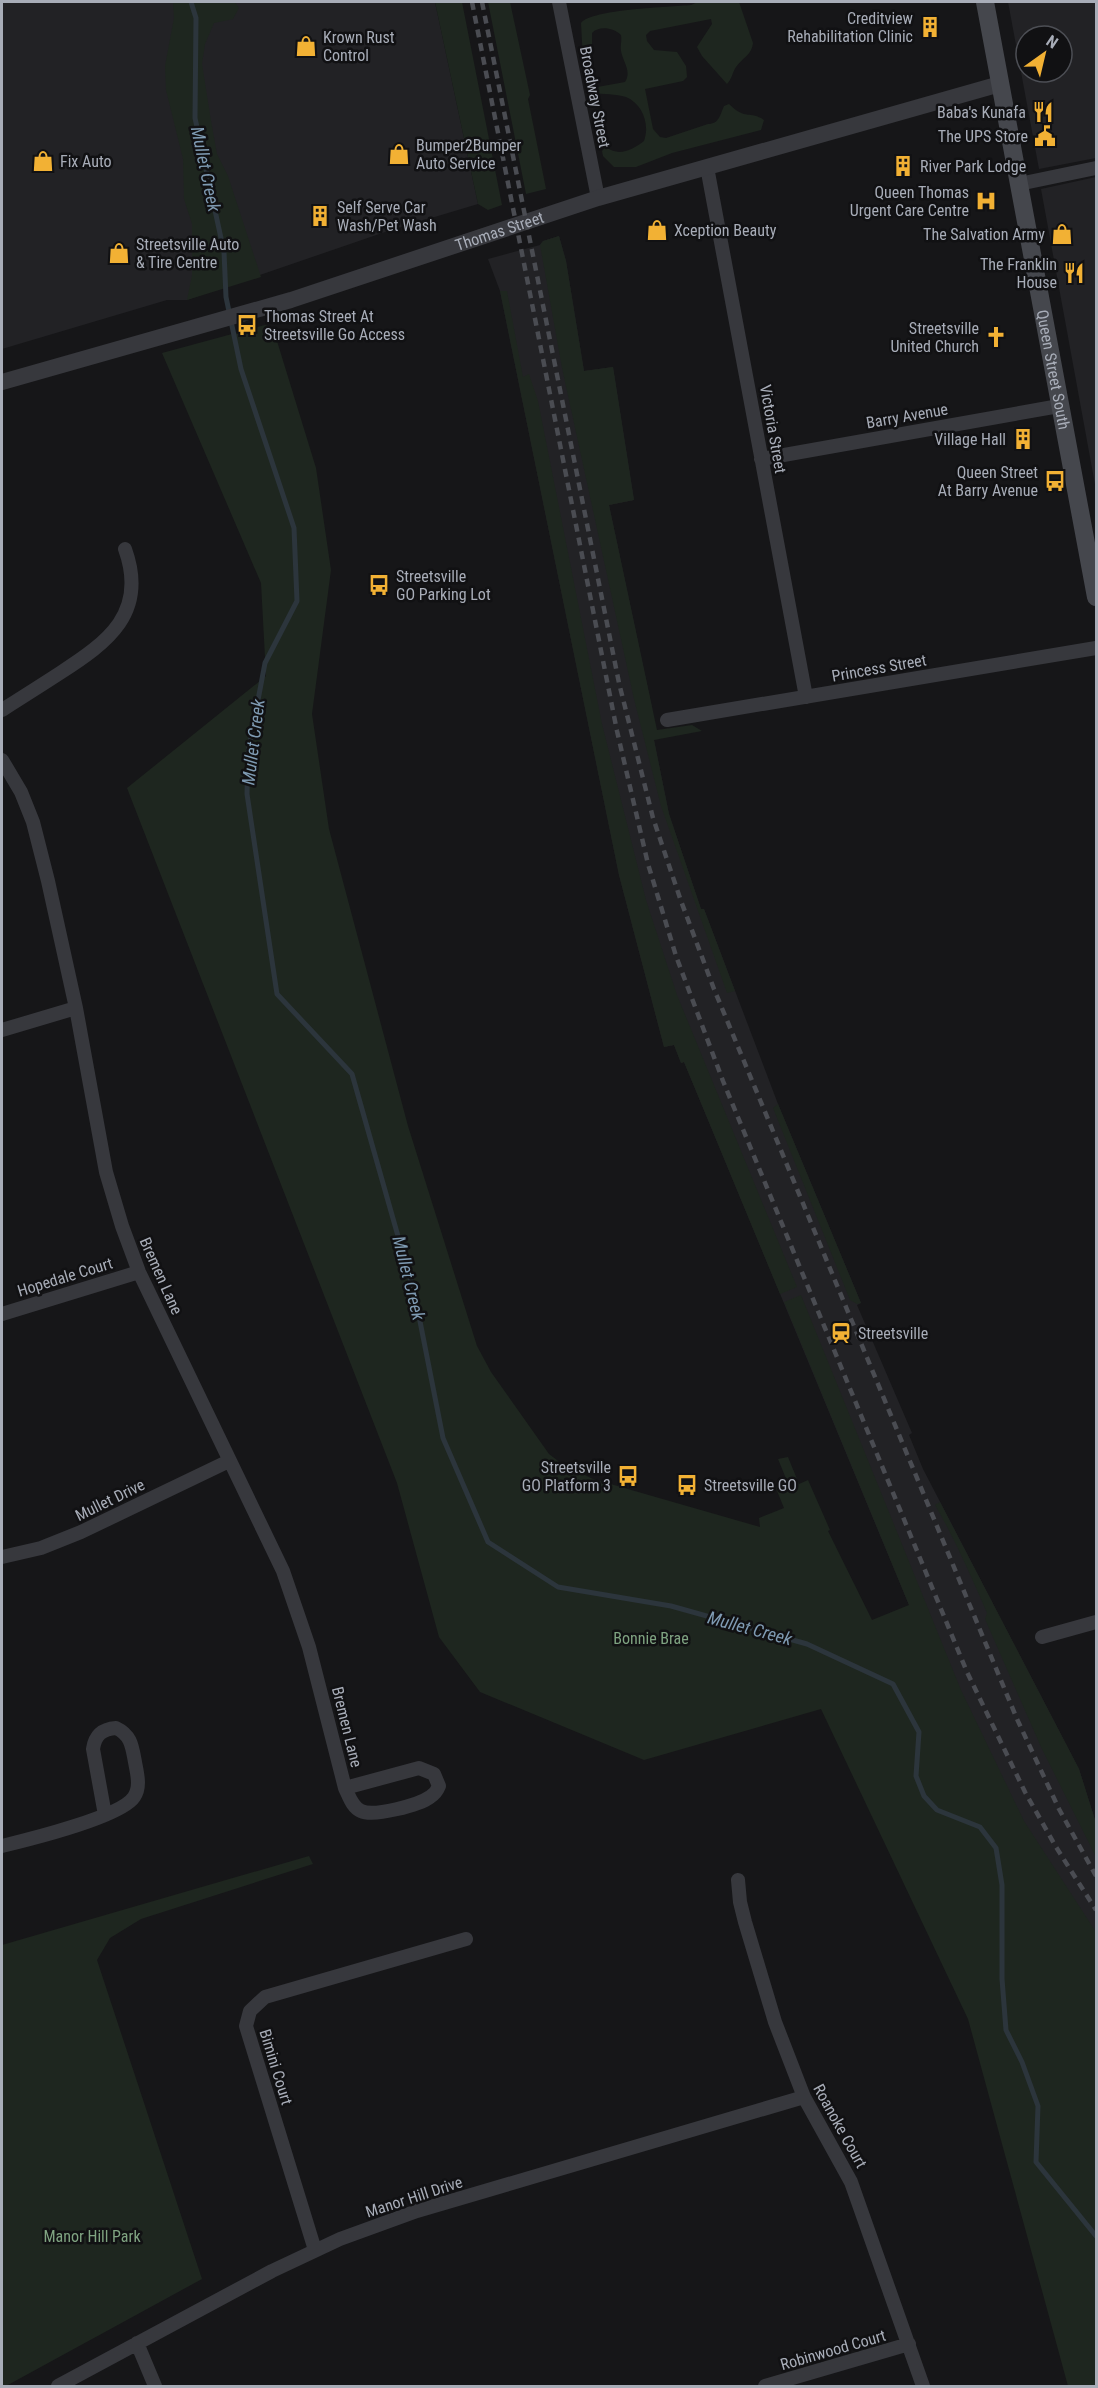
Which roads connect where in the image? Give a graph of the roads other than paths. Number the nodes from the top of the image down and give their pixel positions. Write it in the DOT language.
graph roads {
  1 [pos="559,2"];
  2 [pos="985,2"];
  3 [pos="1000,84"];
  4 [pos="707,167"];
  5 [pos="1096,168"];
  6 [pos="1019,184"];
  7 [pos="598,198"];
  8 [pos="2,382"];
  9 [pos="1059,406"];
  10 [pos="761,459"];
  11 [pos="125,549"];
  12 [pos="1096,597"];
  13 [pos="1096,648"];
  14 [pos="806,698"];
  15 [pos="2,710"];
  16 [pos="668,720"];
  17 [pos="2,760"];
  18 [pos="76,1008"];
  19 [pos="2,1030"];
  20 [pos="139,1272"];
  21 [pos="2,1314"];
  22 [pos="229,1461"];
  23 [pos="2,1557"];
  24 [pos="1096,1622"];
  25 [pos="1042,1637"];
  26 [pos="345,1788"];
  27 [pos="105,1815"];
  28 [pos="2,1846"];
  29 [pos="738,1880"];
  30 [pos="466,1939"];
  31 [pos="804,2097"];
  32 [pos="315,2250"];
  33 [pos="137,2343"];
  34 [pos="909,2344"];
  35 [pos="58,2386"];
  36 [pos="155,2386"];
  37 [pos="765,2386"];
  38 [pos="923,2386"];
  1 -- 7 [label="street, Broadway Street"];
  2 -- 3 [label="main road, Queen Street South"];
  3 -- 4 [label="street, Thomas Street"];
  3 -- 6 [label="main road, Queen Street South"];
  4 -- 7 [label="street, Thomas Street"];
  4 -- 10 [label="street, Victoria Street"];
  5 -- 6 [label="street"];
  6 -- 9 [label="main road, Queen Street South"];
  7 -- 8 [label="street, Thomas Street"];
  9 -- 10 [label="street, Barry Avenue"];
  9 -- 12 [label="main road, Queen Street South"];
  10 -- 14 [label="street, Victoria Street"];
  11 -- 15 [label="street"];
  13 -- 14 [label="street, Princess Street"];
  14 -- 16 [label="street, Princess Street"];
  17 -- 18 [label="street, Bremen Lane"];
  18 -- 19 [label="street"];
  18 -- 20 [label="street, Bremen Lane"];
  20 -- 21 [label="street, Hopedale Court"];
  20 -- 22 [label="street, Bremen Lane"];
  22 -- 23 [label="street, Mullet Drive"];
  22 -- 26 [label="street, Bremen Lane"];
  24 -- 25 [label="street"];
  26 -- 26 [label="street"];
  27 -- 27 [label="street"];
  27 -- 28 [label="street"];
  29 -- 31 [label="street, Roanoke Court"];
  30 -- 32 [label="street, Bimini Court"];
  31 -- 32 [label="street, Manor Hill Drive"];
  31 -- 34 [label="street, Roanoke Court"];
  32 -- 33 [label="street, Manor Hill Drive"];
  33 -- 35 [label="street, Manor Hill Drive"];
  33 -- 36 [label="street"];
  34 -- 37 [label="street, Robinwood Court"];
  34 -- 38 [label="street, Roanoke Court"];
}
